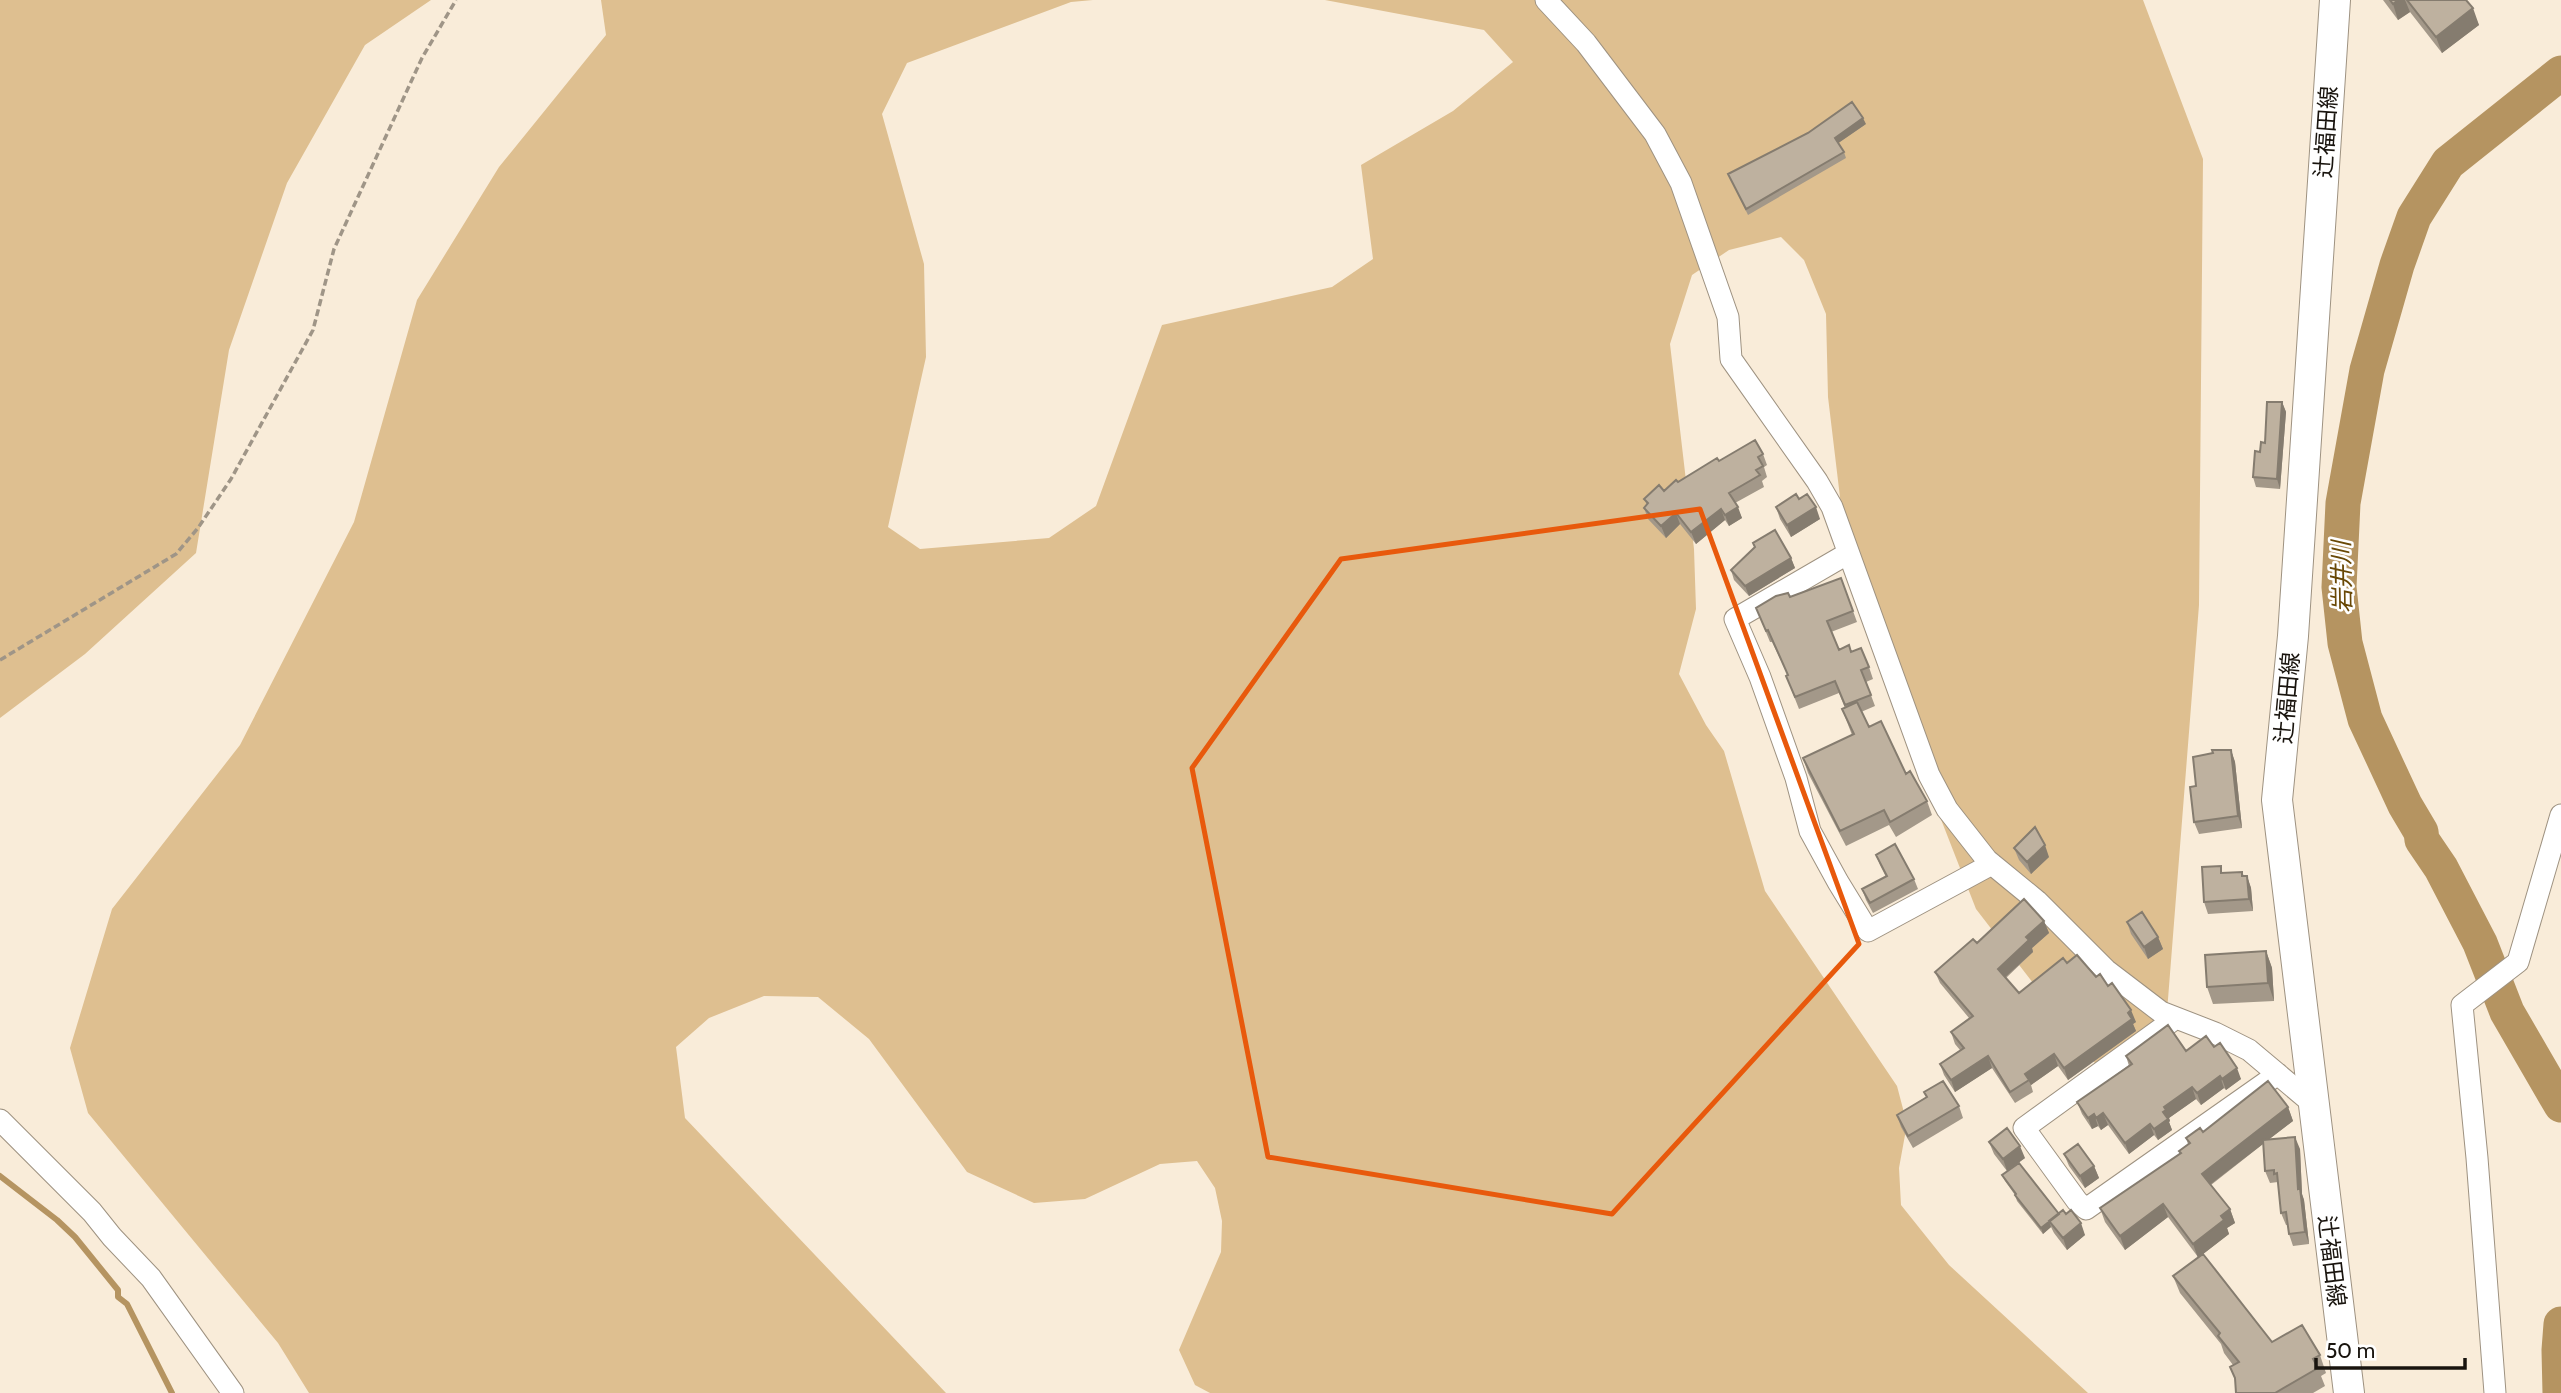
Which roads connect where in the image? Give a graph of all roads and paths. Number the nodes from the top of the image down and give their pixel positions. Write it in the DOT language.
graph roads {
  1 [pos="456,0"];
  2 [pos="1546,0"];
  3 [pos="2335,0"];
  4 [pos="1847,554"];
  5 [pos="0,660"];
  6 [pos="2561,815"];
  7 [pos="1993,864"];
  8 [pos="2176,1018"];
  9 [pos="2277,1074"];
  10 [pos="2312,1103"];
  11 [pos="0,1120"];
  12 [pos="233,1393"];
  13 [pos="2349,1393"];
  14 [pos="2495,1393"];
  1 -- 5 [label="path"];
  2 -- 4 [label="street"];
  3 -- 10 [label="main road, 辻福田線"];
  4 -- 7 [label="street"];
  4 -- 7 [label="street"];
  6 -- 14 [label="street"];
  7 -- 8 [label="street"];
  8 -- 9 [label="street"];
  8 -- 9 [label="street"];
  9 -- 10 [label="street"];
  10 -- 13 [label="main road, 辻福田線"];
  11 -- 12 [label="street"];
}
